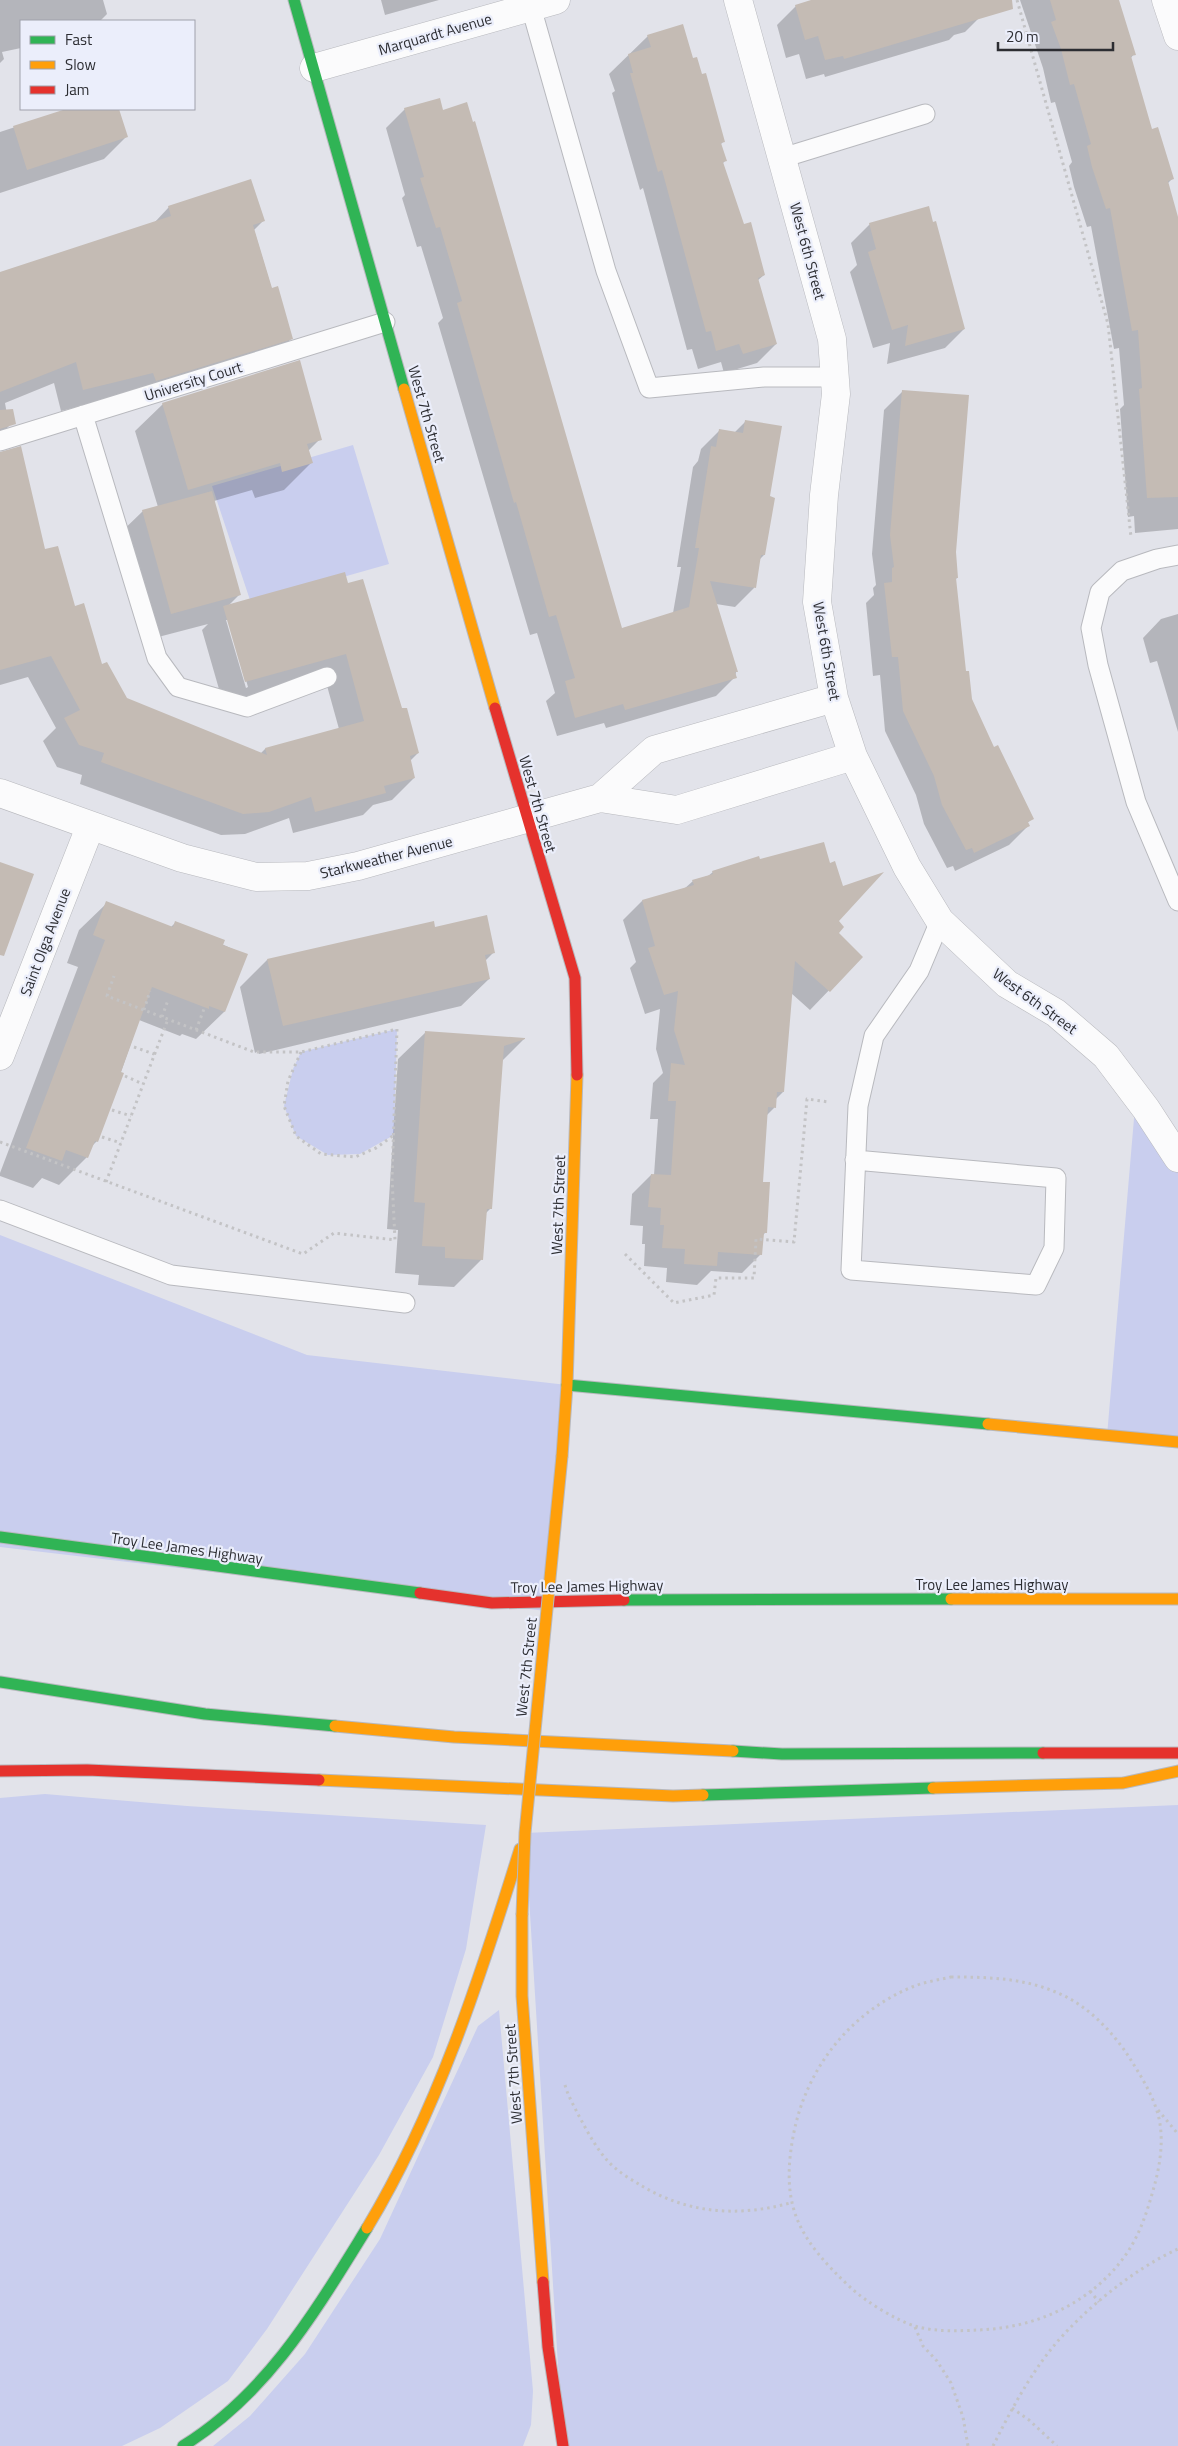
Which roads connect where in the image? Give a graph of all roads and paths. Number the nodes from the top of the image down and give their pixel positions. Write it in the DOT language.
graph roads {
  1 [pos="294,0"];
  2 [pos="738,0"];
  3 [pos="1017,0"];
  4 [pos="1166,0"];
  5 [pos="544,3"];
  6 [pos="1178,36"];
  7 [pos="314,68"];
  8 [pos="925,114"];
  9 [pos="782,158"];
  10 [pos="385,322"];
  11 [pos="834,377"];
  12 [pos="83,415"];
  13 [pos="0,441"];
  14 [pos="1140,535"];
  15 [pos="1178,555"];
  16 [pos="326,677"];
  17 [pos="834,698"];
  18 [pos="853,756"];
  19 [pos="0,793"];
  20 [pos="600,798"];
  21 [pos="526,818"];
  22 [pos="90,827"];
  23 [pos="1178,901"];
  24 [pos="940,921"];
  25 [pos="114,976"];
  26 [pos="150,991"];
  27 [pos="168,1000"];
  28 [pos="204,1009"];
  29 [pos="144,1010"];
  30 [pos="162,1017"];
  31 [pos="168,1019"];
  32 [pos="196,1030"];
  33 [pos="134,1047"];
  34 [pos="301,1052"];
  35 [pos="154,1054"];
  36 [pos="0,1056"];
  37 [pos="124,1076"];
  38 [pos="143,1084"];
  39 [pos="834,1103"];
  40 [pos="112,1110"];
  41 [pos="131,1116"];
  42 [pos="394,1135"];
  43 [pos="102,1137"];
  44 [pos="0,1142"];
  45 [pos="121,1143"];
  46 [pos="1178,1158"];
  47 [pos="855,1160"];
  48 [pos="106,1182"];
  49 [pos="0,1210"];
  50 [pos="625,1254"];
  51 [pos="405,1303"];
  52 [pos="567,1385"];
  53 [pos="1178,1442"];
  54 [pos="0,1537"];
  55 [pos="1178,1599"];
  56 [pos="0,1682"];
  57 [pos="1178,1753"];
  58 [pos="0,1771"];
  59 [pos="1178,1771"];
  60 [pos="525,1833"];
  61 [pos="564,2081"];
  62 [pos="1156,2108"];
  63 [pos="1178,2134"];
  64 [pos="790,2203"];
  65 [pos="1178,2249"];
  66 [pos="1090,2291"];
  67 [pos="1099,2302"];
  68 [pos="915,2326"];
  69 [pos="1012,2408"];
  70 [pos="183,2446"];
  71 [pos="562,2446"];
  72 [pos="968,2446"];
  73 [pos="993,2446"];
  74 [pos="1057,2446"];
  1 -- 7 [label="main road, West 7th Street"];
  2 -- 9 [label="street, West 6th Street"];
  3 -- 14 [label="path"];
  4 -- 6 [label="street"];
  5 -- 7 [label="street, Marquardt Avenue"];
  5 -- 11 [label="lane"];
  7 -- 10 [label="main road, West 7th Street"];
  8 -- 9 [label="lane"];
  9 -- 11 [label="street, West 6th Street"];
  10 -- 12 [label="lane, University Court"];
  10 -- 21 [label="main road, West 7th Street"];
  11 -- 17 [label="street, West 6th Street"];
  12 -- 13 [label="lane, University Court"];
  12 -- 16 [label="lane"];
  15 -- 23 [label="lane"];
  17 -- 18 [label="street, West 6th Street"];
  17 -- 20 [label="street, Starkweather Avenue"];
  18 -- 20 [label="street, Starkweather Avenue"];
  18 -- 24 [label="street, West 6th Street"];
  19 -- 22 [label="street, Starkweather Avenue"];
  20 -- 21 [label="street, Starkweather Avenue"];
  21 -- 22 [label="street, Starkweather Avenue"];
  21 -- 52 [label="main road, West 7th Street"];
  22 -- 36 [label="street, Saint Olga Avenue"];
  24 -- 46 [label="street, West 6th Street"];
  24 -- 47 [label="lane"];
  25 -- 29 [label="path"];
  26 -- 29 [label="path"];
  27 -- 30 [label="path"];
  28 -- 32 [label="path"];
  29 -- 30 [label="path"];
  30 -- 31 [label="path"];
  31 -- 32 [label="path"];
  31 -- 35 [label="path"];
  32 -- 34 [label="path"];
  33 -- 35 [label="path"];
  34 -- 42 [label="path"];
  34 -- 42 [label="path"];
  35 -- 38 [label="path"];
  37 -- 38 [label="path"];
  38 -- 41 [label="path"];
  39 -- 50 [label="path"];
  40 -- 41 [label="path"];
  41 -- 45 [label="path"];
  42 -- 48 [label="path"];
  43 -- 45 [label="path"];
  44 -- 48 [label="path"];
  45 -- 48 [label="path"];
  47 -- 47 [label="lane"];
  49 -- 51 [label="lane"];
  52 -- 53 [label="main road"];
  52 -- 60 [label="main road, West 7th Street, bridge"];
  54 -- 55 [label="main road, Troy Lee James Highway"];
  56 -- 57 [label="main road"];
  58 -- 59 [label="main road"];
  60 -- 70 [label="main road, bridge"];
  60 -- 71 [label="main road, West 7th Street, bridge"];
  61 -- 64 [label="path"];
  62 -- 63 [label="path"];
  62 -- 64 [label="path"];
  62 -- 66 [label="path"];
  64 -- 68 [label="path"];
  65 -- 67 [label="path"];
  66 -- 67 [label="path"];
  66 -- 68 [label="path"];
  67 -- 69 [label="path"];
  68 -- 72 [label="path"];
  69 -- 73 [label="path"];
  69 -- 74 [label="path"];
}
